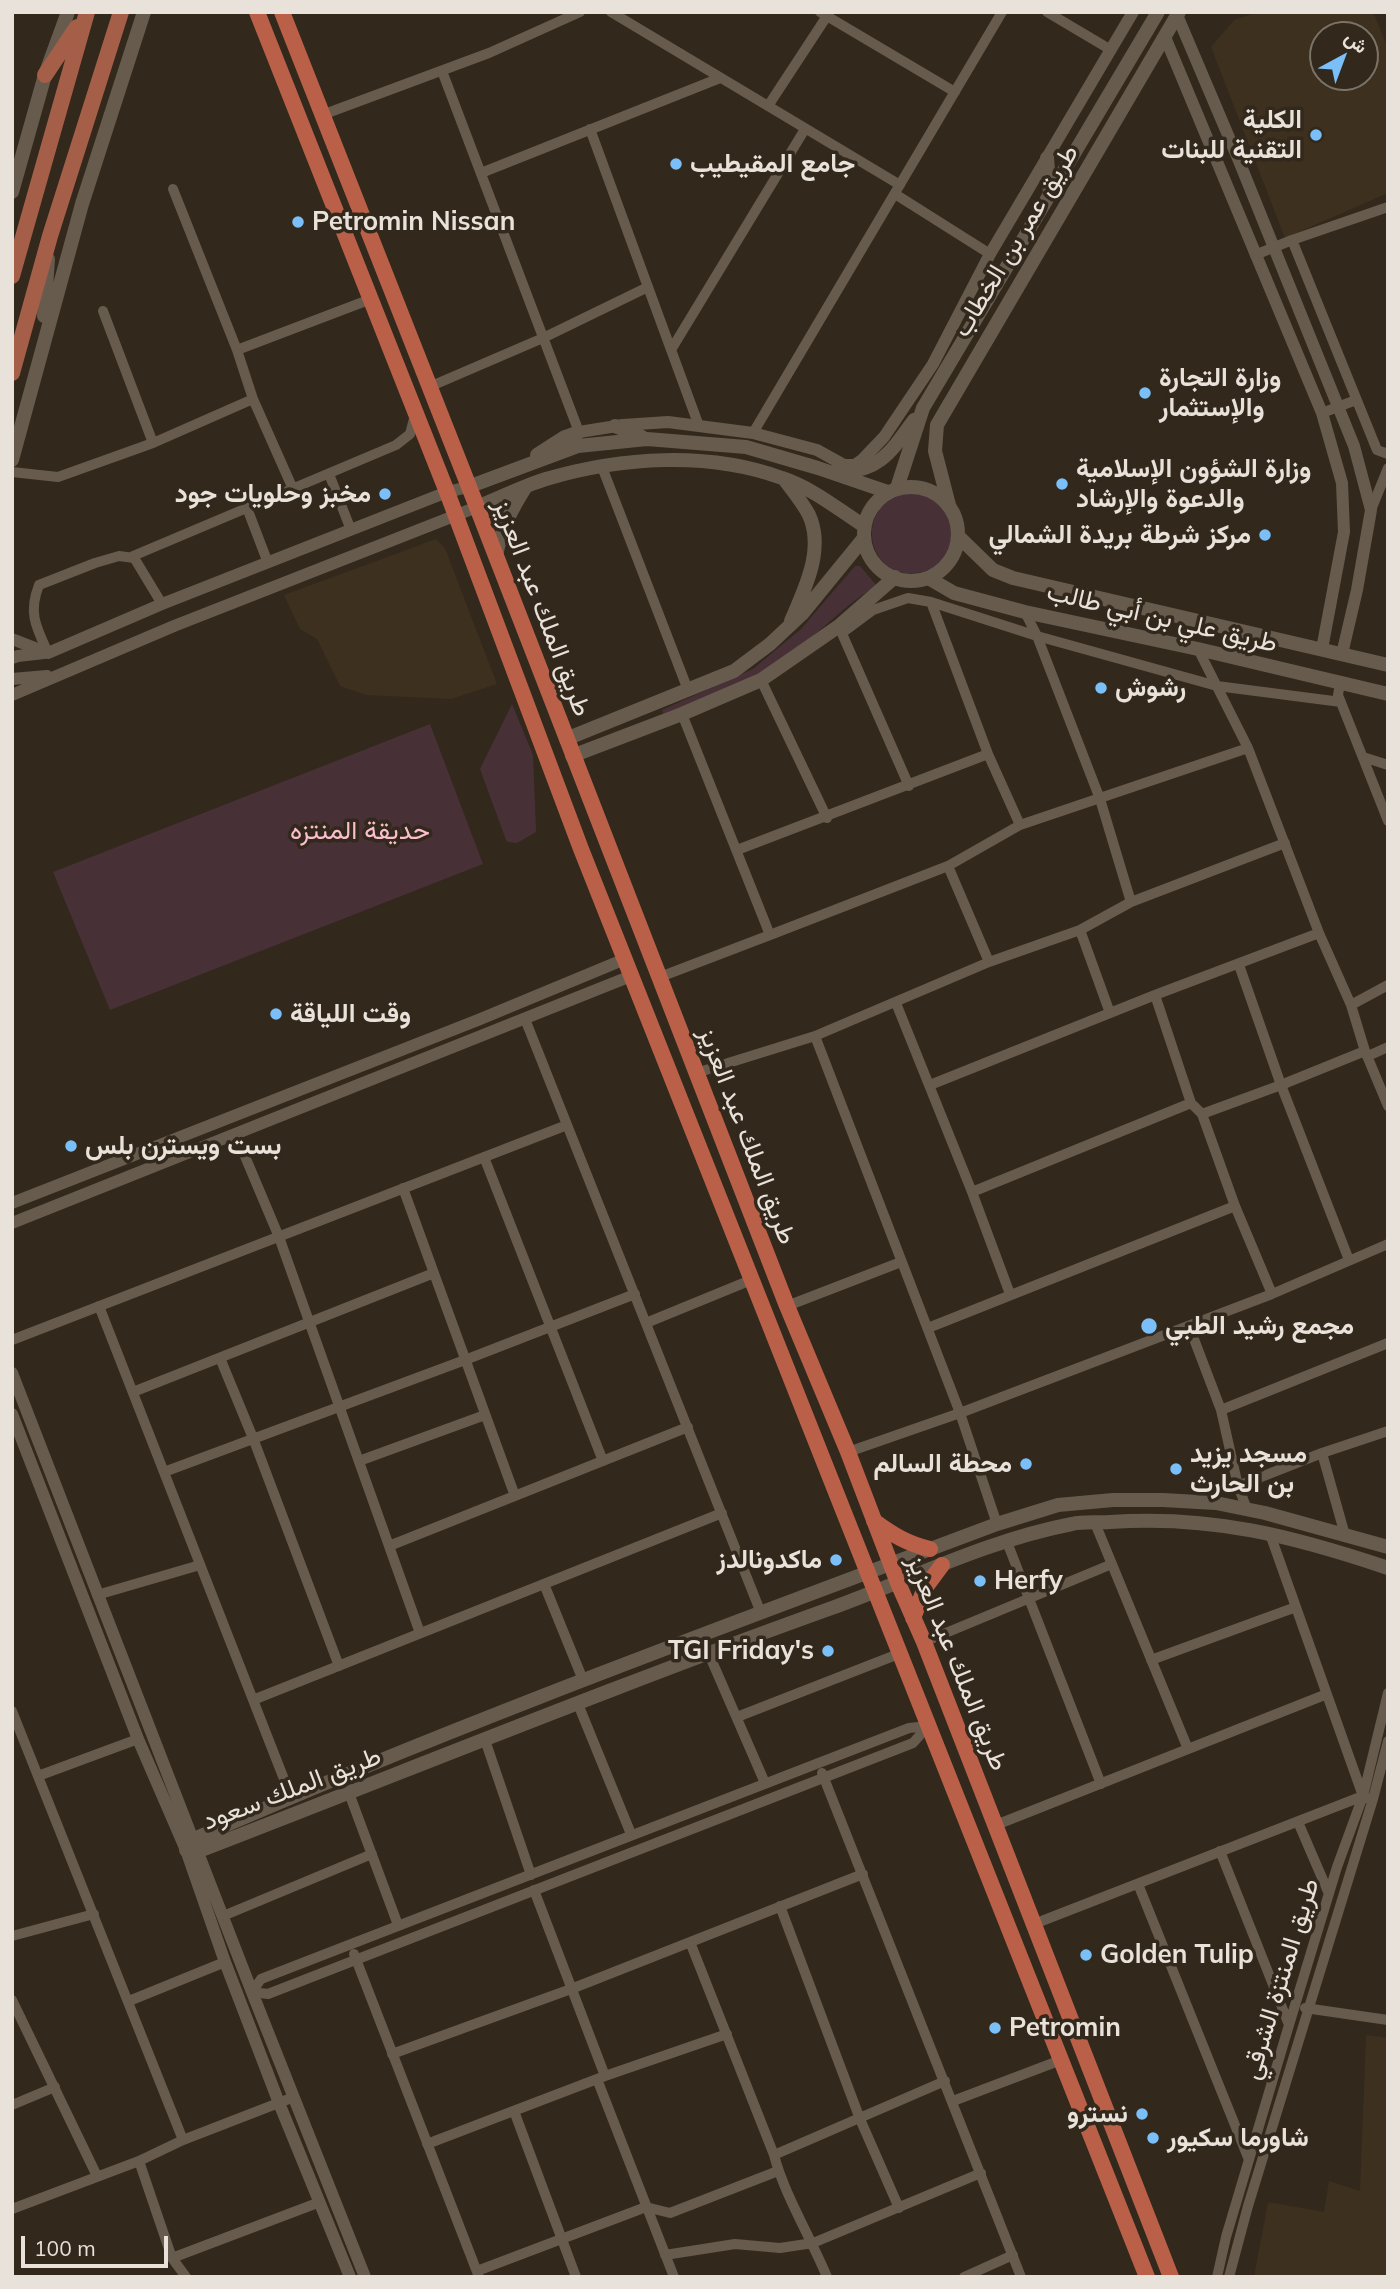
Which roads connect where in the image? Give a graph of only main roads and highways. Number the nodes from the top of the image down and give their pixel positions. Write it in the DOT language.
graph roads {
  1 [pos="68,12"];
  2 [pos="121,12"];
  3 [pos="144,12"];
  4 [pos="257,12"];
  5 [pos="1158,12"];
  6 [pos="86,13"];
  7 [pos="284,13"];
  8 [pos="1178,14"];
  9 [pos="46,75"];
  10 [pos="1047,159"];
  11 [pos="15,175"];
  12 [pos="12,192"];
  13 [pos="1050,194"];
  14 [pos="50,236"];
  15 [pos="12,276"];
  16 [pos="42,349"];
  17 [pos="12,373"];
  18 [pos="923,408"];
  19 [pos="615,426"];
  20 [pos="579,432"];
  21 [pos="647,439"];
  22 [pos="746,447"];
  23 [pos="12,460"];
  24 [pos="844,465"];
  25 [pos="818,468"];
  26 [pos="514,469"];
  27 [pos="783,478"];
  28 [pos="468,487"];
  29 [pos="526,487"];
  30 [pos="893,490"];
  31 [pos="949,505"];
  32 [pos="477,507"];
  33 [pos="864,532"];
  34 [pos="958,536"];
  35 [pos="496,556"];
  36 [pos="895,578"];
  37 [pos="930,579"];
  38 [pos="788,626"];
  39 [pos="1388,665"];
  40 [pos="1388,694"];
  41 [pos="566,739"];
  42 [pos="572,756"];
  43 [pos="874,1521"];
  44 [pos="1388,1547"];
  45 [pos="930,1549"];
  46 [pos="891,1564"];
  47 [pos="942,1565"];
  48 [pos="1388,1568"];
  49 [pos="867,1572"];
  50 [pos="898,1583"];
  51 [pos="875,1592"];
  52 [pos="913,1618"];
  53 [pos="1147,2277"];
  54 [pos="1171,2277"];
  1 -- 9 [label="main road"];
  2 -- 14 [label="main road"];
  3 -- 16 [label="main road"];
  4 -- 49 [label="highway, طريق الملك عبد العزيز"];
  5 -- 13 [label="main road, طريق عمر بن الخطاب"];
  6 -- 9 [label="main road"];
  6 -- 15 [label="main road"];
  7 -- 28 [label="highway, طريق الملك عبد العزيز"];
  8 -- 31 [label="main road, طريق عمر بن الخطاب"];
  9 -- 11 [label="main road"];
  10 -- 13 [label="main road"];
  11 -- 12 [label="main road"];
  13 -- 18 [label="main road, طريق عمر بن الخطاب"];
  14 -- 16 [label="main road"];
  14 -- 17 [label="main road"];
  16 -- 23 [label="main road"];
  18 -- 25 [label="main road"];
  18 -- 30 [label="main road, طريق عمر بن الخطاب"];
  19 -- 21 [label="main road"];
  20 -- 26 [label="main road"];
  21 -- 22 [label="main road"];
  21 -- 26 [label="main road"];
  22 -- 24 [label="main road"];
  22 -- 25 [label="main road"];
  25 -- 30 [label="main road"];
  26 -- 28 [label="main road"];
  27 -- 29 [label="main road"];
  27 -- 33 [label="main road"];
  27 -- 38 [label="main road"];
  28 -- 32 [label="highway, طريق الملك عبد العزيز"];
  29 -- 32 [label="main road"];
  29 -- 35 [label="main road"];
  30 -- 31 [label="main road"];
  30 -- 33 [label="main road"];
  31 -- 34 [label="main road"];
  32 -- 35 [label="highway, طريق الملك عبد العزيز"];
  33 -- 36 [label="main road"];
  33 -- 38 [label="main road"];
  34 -- 37 [label="main road"];
  34 -- 39 [label="main road, طريق علي بن أبي طالب"];
  35 -- 41 [label="highway, طريق الملك عبد العزيز"];
  36 -- 37 [label="main road"];
  36 -- 42 [label="main road"];
  37 -- 40 [label="main road, طريق علي بن أبي طالب"];
  38 -- 41 [label="main road"];
  41 -- 42 [label="highway, طريق الملك عبد العزيز"];
  42 -- 43 [label="highway, طريق الملك عبد العزيز"];
  43 -- 45 [label="highway"];
  43 -- 46 [label="highway, طريق الملك عبد العزيز"];
  44 -- 45 [label="main road, طريق الملك سعود"];
  45 -- 46 [label="main road, طريق الملك سعود"];
  46 -- 49 [label="main road, طريق الملك سعود"];
  46 -- 50 [label="highway, طريق الملك عبد العزيز"];
  47 -- 48 [label="main road, طريق الملك سعود"];
  47 -- 50 [label="main road, طريق الملك سعود"];
  47 -- 52 [label="highway"];
  49 -- 51 [label="highway, طريق الملك عبد العزيز"];
  49 -- 51 [label="main road, طريق الملك سعود"];
  50 -- 51 [label="main road, طريق الملك سعود"];
  50 -- 52 [label="highway, طريق الملك عبد العزيز"];
  51 -- 53 [label="highway, طريق الملك عبد العزيز"];
  52 -- 54 [label="highway, طريق الملك عبد العزيز"];
}
